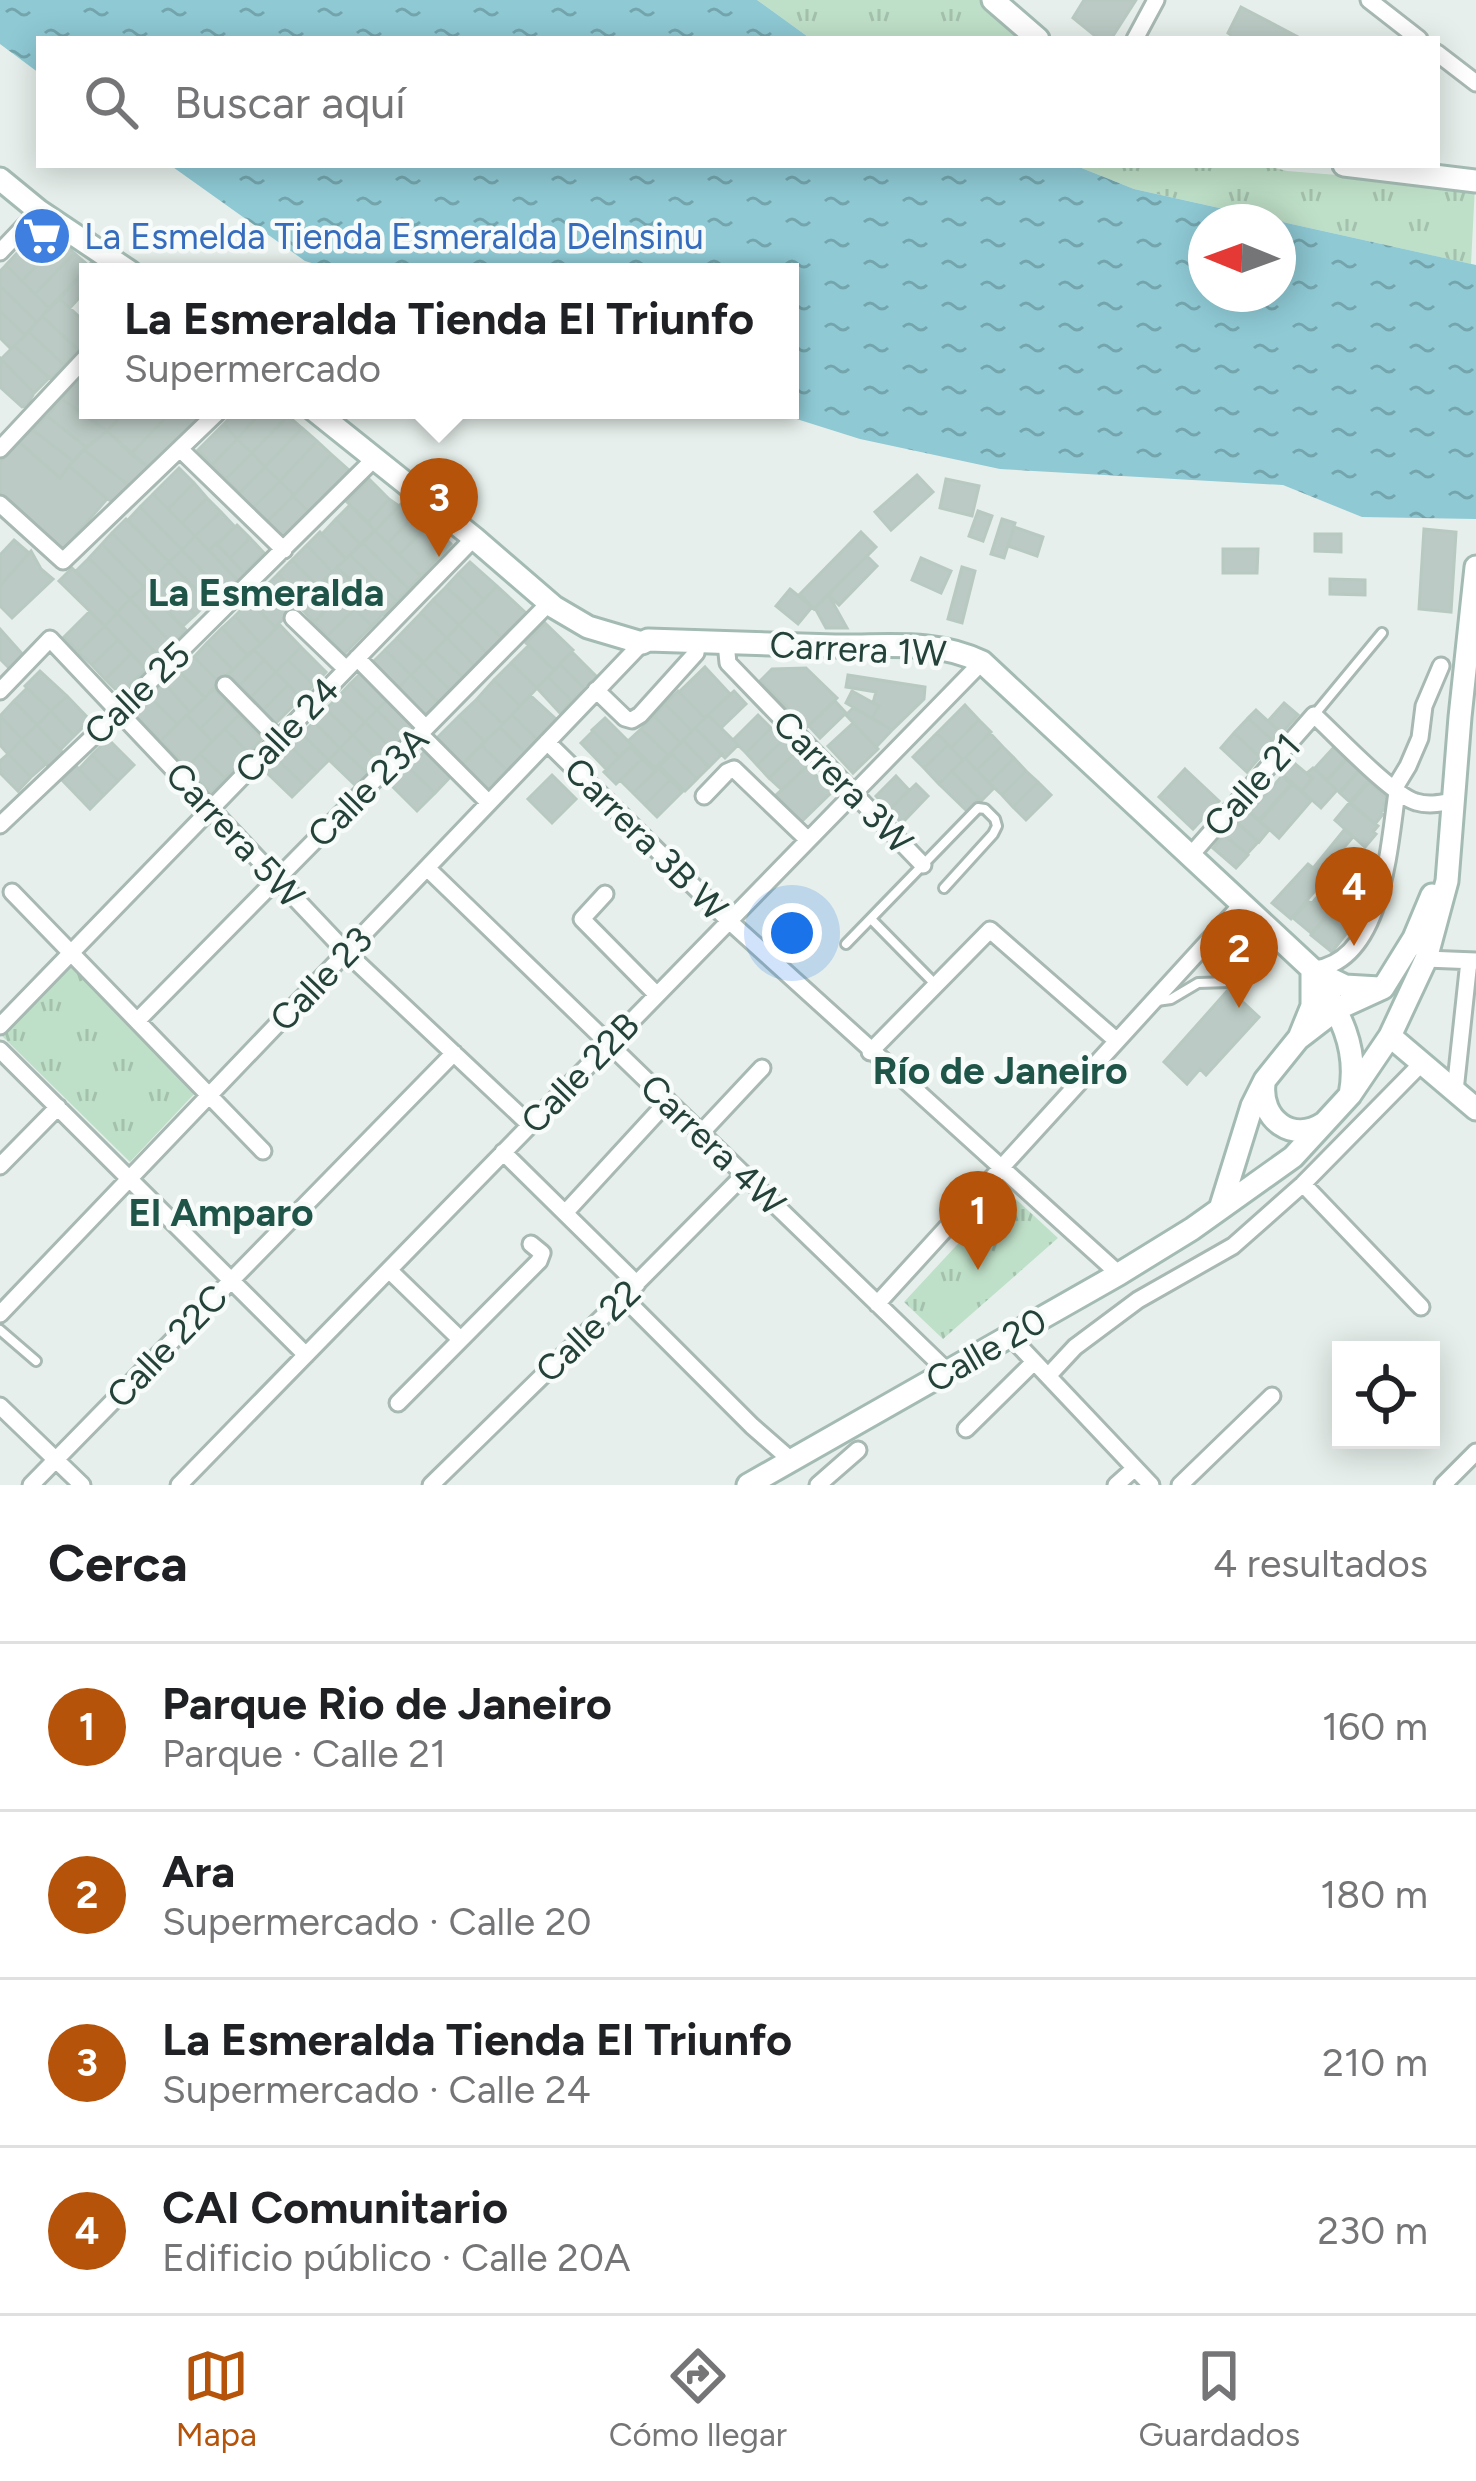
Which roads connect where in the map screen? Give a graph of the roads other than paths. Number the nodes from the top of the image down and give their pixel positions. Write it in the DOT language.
graph roads {
  1 [pos="992,0"];
  2 [pos="1156,0"];
  3 [pos="1369,0"];
  4 [pos="1034,36"];
  5 [pos="1137,36"];
  6 [pos="1415,36"];
  7 [pos="1440,55"];
  8 [pos="1476,83"];
  9 [pos="1374,168"];
  10 [pos="0,178"];
  11 [pos="1476,178"];
  12 [pos="39,211"];
  13 [pos="0,252"];
  14 [pos="117,263"];
  15 [pos="79,365"];
  16 [pos="211,419"];
  17 [pos="325,419"];
  18 [pos="0,448"];
  19 [pos="182,450"];
  20 [pos="374,458"];
  21 [pos="0,505"];
  22 [pos="474,538"];
  23 [pos="284,550"];
  24 [pos="1476,568"];
  25 [pos="549,603"];
  26 [pos="293,618"];
  27 [pos="1382,633"];
  28 [pos="697,642"];
  29 [pos="642,643"];
  30 [pos="726,643"];
  31 [pos="982,662"];
  32 [pos="351,664"];
  33 [pos="1441,666"];
  34 [pos="225,685"];
  35 [pos="596,690"];
  36 [pos="0,691"];
  37 [pos="119,712"];
  38 [pos="1314,716"];
  39 [pos="1468,718"];
  40 [pos="423,731"];
  41 [pos="278,740"];
  42 [pos="547,742"];
  43 [pos="1396,790"];
  44 [pos="854,794"];
  45 [pos="704,796"];
  46 [pos="1454,801"];
  47 [pos="489,803"];
  48 [pos="211,809"];
  49 [pos="0,825"];
  50 [pos="808,840"];
  51 [pos="1190,856"];
  52 [pos="923,865"];
  53 [pos="427,868"];
  54 [pos="277,879"];
  55 [pos="944,888"];
  56 [pos="12,892"];
  57 [pos="605,894"];
  58 [pos="1242,904"];
  59 [pos="872,920"];
  60 [pos="729,922"];
  61 [pos="1275,935"];
  62 [pos="846,944"];
  63 [pos="346,952"];
  64 [pos="70,954"];
  65 [pos="1426,959"];
  66 [pos="1472,961"];
  67 [pos="1312,969"];
  68 [pos="935,984"];
  69 [pos="1382,988"];
  70 [pos="657,995"];
  71 [pos="1154,1001"];
  72 [pos="1336,1009"];
  73 [pos="136,1021"];
  74 [pos="0,1026"];
  75 [pos="1390,1036"];
  76 [pos="1298,1039"];
  77 [pos="1117,1041"];
  78 [pos="609,1044"];
  79 [pos="0,1050"];
  80 [pos="870,1052"];
  81 [pos="454,1053"];
  82 [pos="1422,1063"];
  83 [pos="762,1068"];
  84 [pos="1265,1080"];
  85 [pos="1455,1091"];
  86 [pos="209,1095"];
  87 [pos="1350,1095"];
  88 [pos="668,1101"];
  89 [pos="58,1107"];
  90 [pos="1476,1109"];
  91 [pos="1325,1123"];
  92 [pos="530,1125"];
  93 [pos="700,1133"];
  94 [pos="262,1151"];
  95 [pos="503,1152"];
  96 [pos="0,1166"];
  97 [pos="1001,1168"];
  98 [pos="744,1174"];
  99 [pos="130,1179"];
  100 [pos="1303,1184"];
  101 [pos="1220,1209"];
  102 [pos="565,1213"];
  103 [pos="531,1244"];
  104 [pos="388,1270"];
  105 [pos="1119,1274"];
  106 [pos="231,1280"];
  107 [pos="637,1284"];
  108 [pos="623,1297"];
  109 [pos="878,1304"];
  110 [pos="1420,1307"];
  111 [pos="0,1314"];
  112 [pos="0,1330"];
  113 [pos="1009,1335"];
  114 [pos="460,1339"];
  115 [pos="306,1354"];
  116 [pos="36,1361"];
  117 [pos="1034,1362"];
  118 [pos="948,1372"];
  119 [pos="1048,1376"];
  120 [pos="1273,1396"];
  121 [pos="398,1403"];
  122 [pos="0,1406"];
  123 [pos="966,1429"];
  124 [pos="858,1450"];
  125 [pos="1476,1452"];
  126 [pos="56,1460"];
  127 [pos="792,1461"];
  128 [pos="1135,1468"];
  129 [pos="757,1483"];
  130 [pos="31,1485"];
  131 [pos="82,1485"];
  132 [pos="178,1485"];
  133 [pos="431,1485"];
  134 [pos="818,1485"];
  135 [pos="1116,1485"];
  136 [pos="1151,1485"];
  137 [pos="1180,1485"];
  138 [pos="1443,1485"];
  1 -- 4 [label="main road"];
  2 -- 5 [label="street"];
  3 -- 6 [label="street"];
  7 -- 8 [label="street"];
  9 -- 11 [label="main road"];
  10 -- 12 [label="main road"];
  12 -- 13 [label="street"];
  12 -- 14 [label="main road"];
  15 -- 18 [label="street"];
  16 -- 19 [label="street"];
  17 -- 20 [label="main road, Carrera 1W"];
  19 -- 21 [label="street"];
  19 -- 23 [label="street"];
  20 -- 22 [label="main road, Carrera 1W"];
  20 -- 23 [label="street, Calle 25"];
  22 -- 25 [label="main road, Carrera 1W"];
  22 -- 32 [label="street, Calle 24"];
  23 -- 37 [label="street, Calle 25"];
  24 -- 39 [label="main road, Calle 20"];
  25 -- 29 [label="main road, Carrera 1W"];
  25 -- 40 [label="street, Calle 23A"];
  26 -- 32 [label="street"];
  27 -- 38 [label="lane"];
  28 -- 29 [label="main road, Carrera 1W"];
  28 -- 30 [label="main road, Carrera 1W"];
  28 -- 35 [label="street"];
  29 -- 35 [label="street, Calle 23"];
  30 -- 31 [label="main road, Carrera 1W"];
  30 -- 44 [label="street, Carrera 3W"];
  31 -- 44 [label="street, Calle 22B"];
  31 -- 51 [label="main road, Carrera 1W"];
  32 -- 40 [label="street"];
  32 -- 41 [label="street, Calle 24"];
  33 -- 43 [label="street"];
  34 -- 41 [label="street"];
  35 -- 42 [label="street, Calle 23"];
  36 -- 37 [label="street, Carrera 5W"];
  37 -- 48 [label="street, Carrera 5W"];
  37 -- 49 [label="street, Calle 25"];
  38 -- 43 [label="street"];
  38 -- 51 [label="street, Calle 21"];
  39 -- 46 [label="main road, Calle 20"];
  40 -- 47 [label="street"];
  40 -- 54 [label="street, Calle 23A"];
  41 -- 48 [label="street, Calle 24"];
  42 -- 47 [label="street, Calle 23"];
  42 -- 60 [label="street, Carrera 3B W"];
  43 -- 46 [label="street"];
  43 -- 67 [label="street"];
  44 -- 50 [label="street, Calle 22B"];
  44 -- 52 [label="street, Carrera 3W"];
  45 -- 50 [label="street"];
  46 -- 65 [label="main road, Calle 20"];
  46 -- 69 [label="main road, Calle 20"];
  47 -- 53 [label="street, Calle 23"];
  48 -- 54 [label="street, Carrera 5W"];
  48 -- 64 [label="street, Calle 24"];
  50 -- 60 [label="street, Calle 22B"];
  51 -- 58 [label="main road, Carrera 1W"];
  52 -- 55 [label="lane"];
  52 -- 59 [label="lane"];
  53 -- 63 [label="street, Calle 23"];
  53 -- 78 [label="street, Carrera 4W"];
  54 -- 63 [label="street, Carrera 5W"];
  54 -- 73 [label="street, Calle 23A"];
  56 -- 64 [label="street"];
  57 -- 70 [label="street"];
  58 -- 61 [label="main road, Carrera 1W"];
  58 -- 71 [label="street"];
  59 -- 62 [label="lane"];
  59 -- 68 [label="lane"];
  60 -- 70 [label="street, Calle 22B"];
  60 -- 80 [label="street, Carrera 3B W"];
  61 -- 67 [label="main road, Carrera 1W"];
  61 -- 71 [label="lane"];
  63 -- 81 [label="street, Carrera 5W"];
  63 -- 86 [label="street, Calle 23"];
  64 -- 73 [label="street"];
  64 -- 74 [label="street, Calle 24"];
  65 -- 66 [label="street"];
  65 -- 75 [label="main road, Calle 20"];
  66 -- 85 [label="street"];
  67 -- 69 [label="main road"];
  67 -- 72 [label="main road, Carrera 1W"];
  67 -- 76 [label="main road"];
  68 -- 77 [label="street"];
  68 -- 80 [label="street"];
  69 -- 72 [label="main road"];
  70 -- 78 [label="street, Calle 22B"];
  71 -- 77 [label="street"];
  72 -- 76 [label="main road"];
  72 -- 87 [label="main road, Carrera 1W"];
  73 -- 86 [label="street"];
  75 -- 82 [label="main road"];
  75 -- 87 [label="main road, Calle 20"];
  76 -- 84 [label="main road"];
  77 -- 97 [label="street"];
  78 -- 88 [label="street, Carrera 4W"];
  78 -- 92 [label="street, Calle 22B"];
  79 -- 89 [label="street"];
  80 -- 97 [label="street, Carrera 3B W"];
  81 -- 92 [label="street, Carrera 5W"];
  81 -- 106 [label="street, Calle 22C"];
  82 -- 85 [label="main road"];
  82 -- 100 [label="street"];
  83 -- 93 [label="street"];
  84 -- 91 [label="main road"];
  84 -- 101 [label="main road"];
  85 -- 90 [label="main road"];
  86 -- 94 [label="street"];
  86 -- 99 [label="street, Calle 23"];
  87 -- 91 [label="main road, Calle 20"];
  88 -- 93 [label="street, Carrera 4W"];
  88 -- 102 [label="street"];
  89 -- 96 [label="street"];
  89 -- 99 [label="street"];
  91 -- 101 [label="main road, Calle 20"];
  92 -- 95 [label="street, Calle 22B"];
  93 -- 98 [label="street, Carrera 4W"];
  95 -- 102 [label="street"];
  95 -- 104 [label="street, Calle 22B"];
  97 -- 105 [label="street, Carrera 3B W"];
  97 -- 109 [label="street"];
  98 -- 107 [label="street, Calle 22"];
  98 -- 109 [label="street, Carrera 4W"];
  99 -- 106 [label="street"];
  99 -- 111 [label="street, Calle 23"];
  100 -- 110 [label="street"];
  100 -- 119 [label="street"];
  101 -- 105 [label="main road, Calle 20"];
  102 -- 107 [label="street"];
  103 -- 114 [label="street"];
  104 -- 114 [label="street"];
  104 -- 115 [label="street, Calle 22B"];
  105 -- 113 [label="main road, Calle 20"];
  106 -- 115 [label="street"];
  106 -- 126 [label="street, Calle 22C"];
  107 -- 108 [label="street, Calle 22"];
  108 -- 127 [label="street"];
  108 -- 133 [label="street, Calle 22"];
  109 -- 118 [label="street, Carrera 4W"];
  112 -- 116 [label="lane"];
  113 -- 117 [label="street"];
  113 -- 118 [label="main road, Calle 20"];
  114 -- 121 [label="street"];
  115 -- 132 [label="street, Calle 22B"];
  117 -- 119 [label="street"];
  117 -- 123 [label="street"];
  118 -- 127 [label="main road, Calle 20"];
  119 -- 128 [label="street"];
  120 -- 137 [label="street"];
  122 -- 126 [label="street"];
  124 -- 134 [label="street"];
  125 -- 138 [label="street"];
  126 -- 130 [label="street, Calle 22C"];
  126 -- 131 [label="street"];
  127 -- 129 [label="main road, Calle 20"];
  128 -- 135 [label="street"];
  128 -- 136 [label="street"];
}
